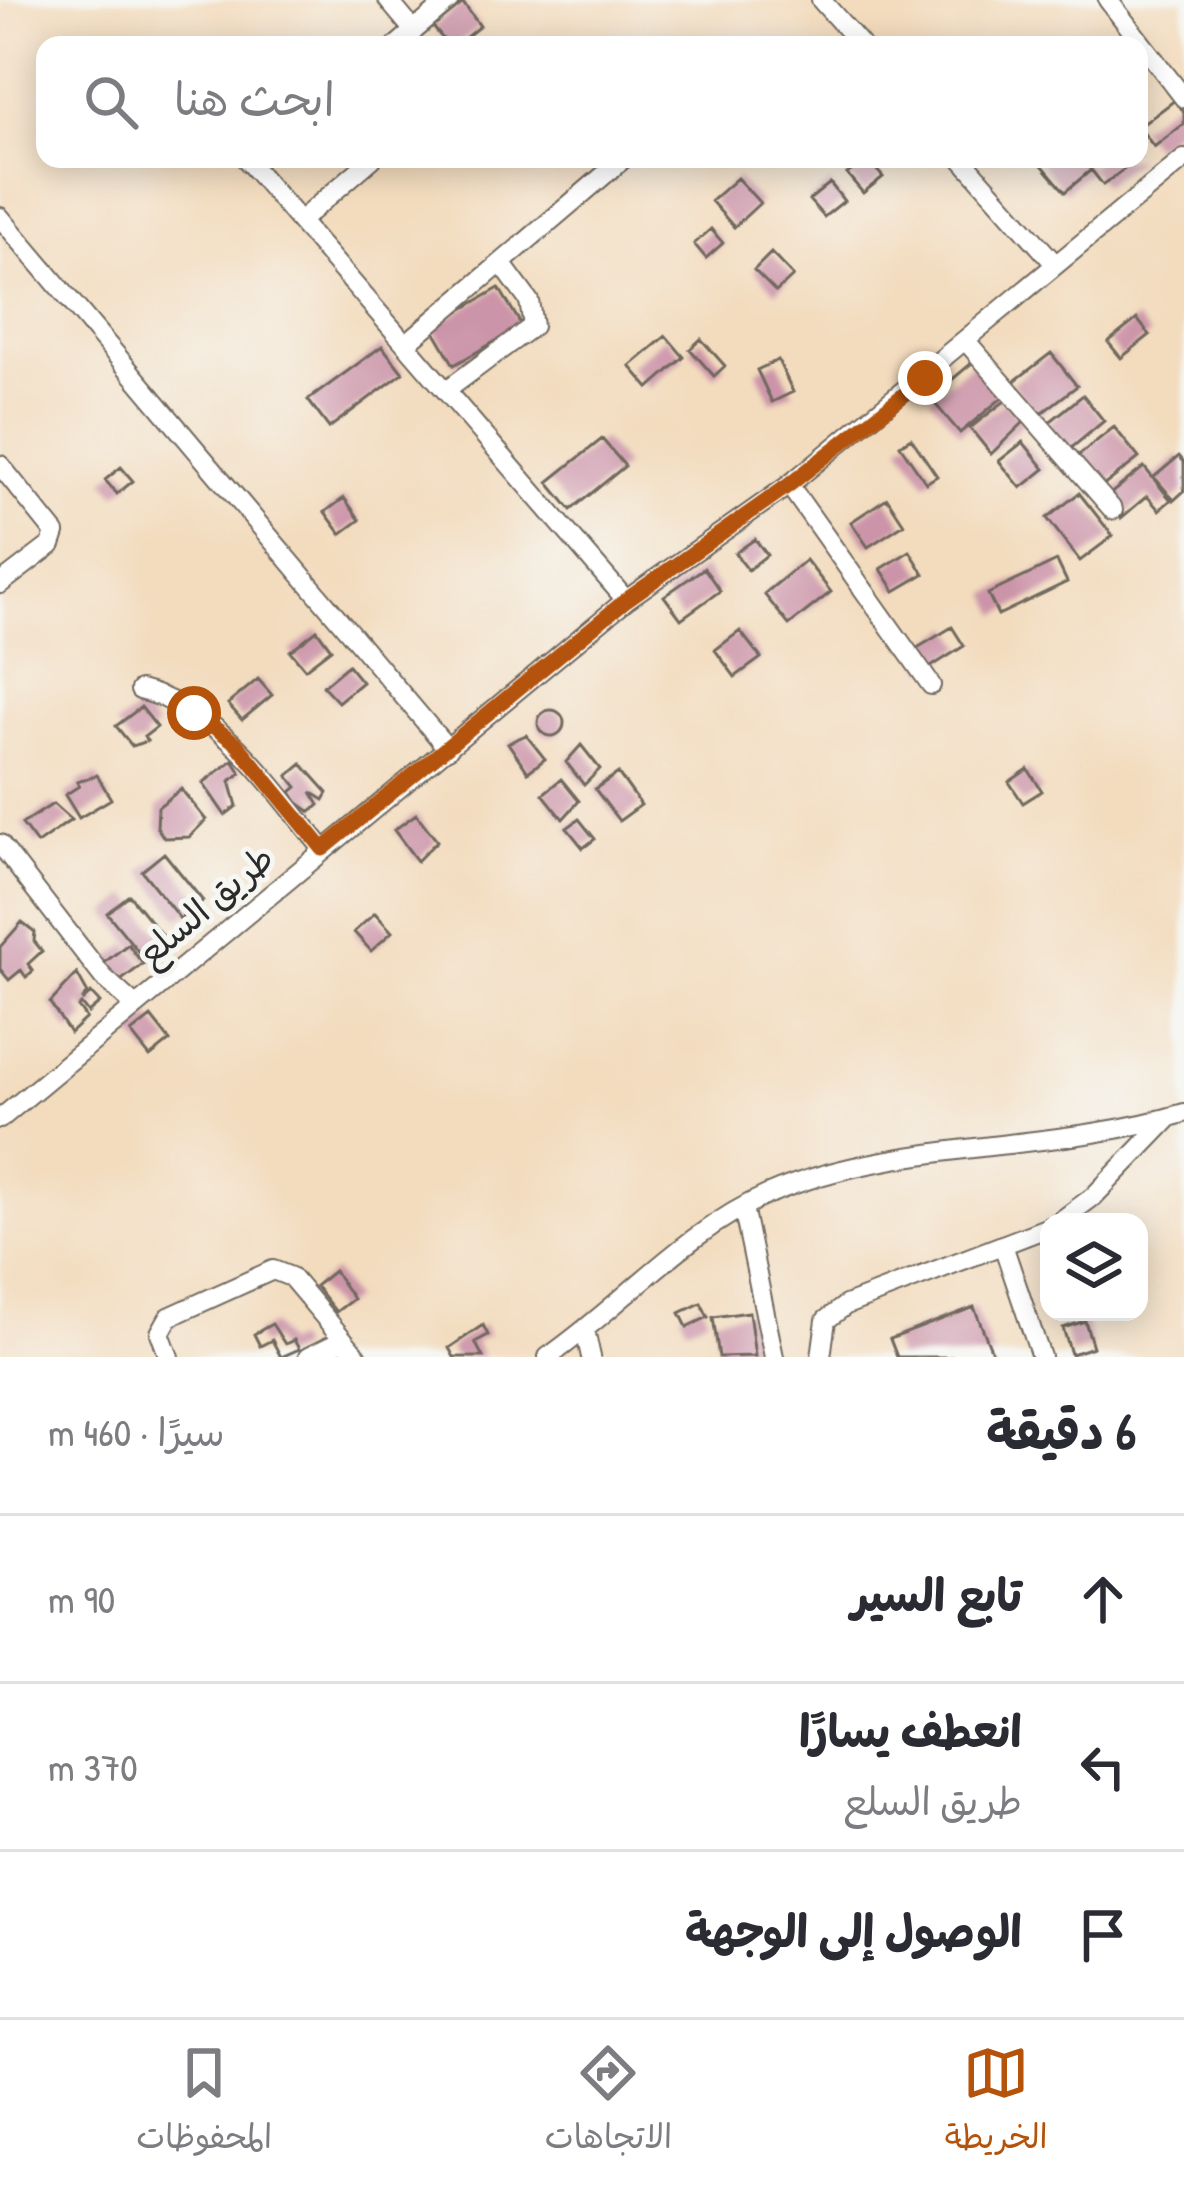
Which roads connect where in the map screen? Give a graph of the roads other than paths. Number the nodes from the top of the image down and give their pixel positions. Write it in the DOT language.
graph roads {
  1 [pos="388,0"];
  2 [pos="449,0"];
  3 [pos="1108,0"];
  4 [pos="827,2"];
  5 [pos="414,31"];
  6 [pos="408,36"];
  7 [pos="854,36"];
  8 [pos="1136,36"];
  9 [pos="1148,52"];
  10 [pos="1184,98"];
  11 [pos="1184,159"];
  12 [pos="259,168"];
  13 [pos="362,168"];
  14 [pos="612,168"];
  15 [pos="970,168"];
  16 [pos="0,217"];
  17 [pos="302,220"];
  18 [pos="501,263"];
  19 [pos="1055,264"];
  20 [pos="967,341"];
  21 [pos="408,342"];
  22 [pos="448,389"];
  23 [pos="0,465"];
  24 [pos="789,485"];
  25 [pos="1113,511"];
  26 [pos="0,584"];
  27 [pos="626,600"];
  28 [pos="931,685"];
  29 [pos="140,690"];
  30 [pos="448,749"];
  31 [pos="0,844"];
  32 [pos="323,849"];
  33 [pos="135,1006"];
  34 [pos="1177,1115"];
  35 [pos="0,1119"];
  36 [pos="743,1207"];
  37 [pos="1071,1213"];
  38 [pos="1040,1231"];
  39 [pos="1004,1248"];
  40 [pos="585,1330"];
  41 [pos="344,1340"];
  42 [pos="169,1357"];
  43 [pos="308,1357"];
  44 [pos="358,1357"];
  45 [pos="548,1357"];
  46 [pos="592,1357"];
  47 [pos="774,1357"];
  48 [pos="821,1357"];
  49 [pos="1041,1357"];
  1 -- 5 [label="street"];
  2 -- 5 [label="street"];
  3 -- 8 [label="street"];
  4 -- 7 [label="street"];
  5 -- 6 [label="street"];
  9 -- 10 [label="street"];
  11 -- 19 [label="street, طريق السلع"];
  12 -- 17 [label="street"];
  13 -- 17 [label="street"];
  14 -- 18 [label="street"];
  15 -- 19 [label="street"];
  16 -- 30 [label="street"];
  17 -- 21 [label="street"];
  18 -- 21 [label="street"];
  18 -- 22 [label="street"];
  19 -- 20 [label="street, طريق السلع"];
  20 -- 24 [label="street, طريق السلع"];
  20 -- 25 [label="street"];
  21 -- 22 [label="street"];
  22 -- 27 [label="street"];
  23 -- 26 [label="street"];
  24 -- 27 [label="street, طريق السلع"];
  24 -- 28 [label="street"];
  27 -- 30 [label="street, طريق السلع"];
  29 -- 32 [label="street"];
  30 -- 32 [label="street, طريق السلع"];
  31 -- 33 [label="street"];
  32 -- 33 [label="street, طريق السلع"];
  33 -- 35 [label="street, طريق السلع"];
  34 -- 36 [label="street"];
  34 -- 37 [label="street"];
  36 -- 40 [label="street"];
  36 -- 47 [label="street"];
  38 -- 39 [label="street"];
  39 -- 48 [label="street"];
  39 -- 49 [label="street"];
  40 -- 45 [label="street"];
  40 -- 46 [label="street"];
  41 -- 42 [label="street"];
  41 -- 43 [label="street"];
  41 -- 44 [label="street"];
}
